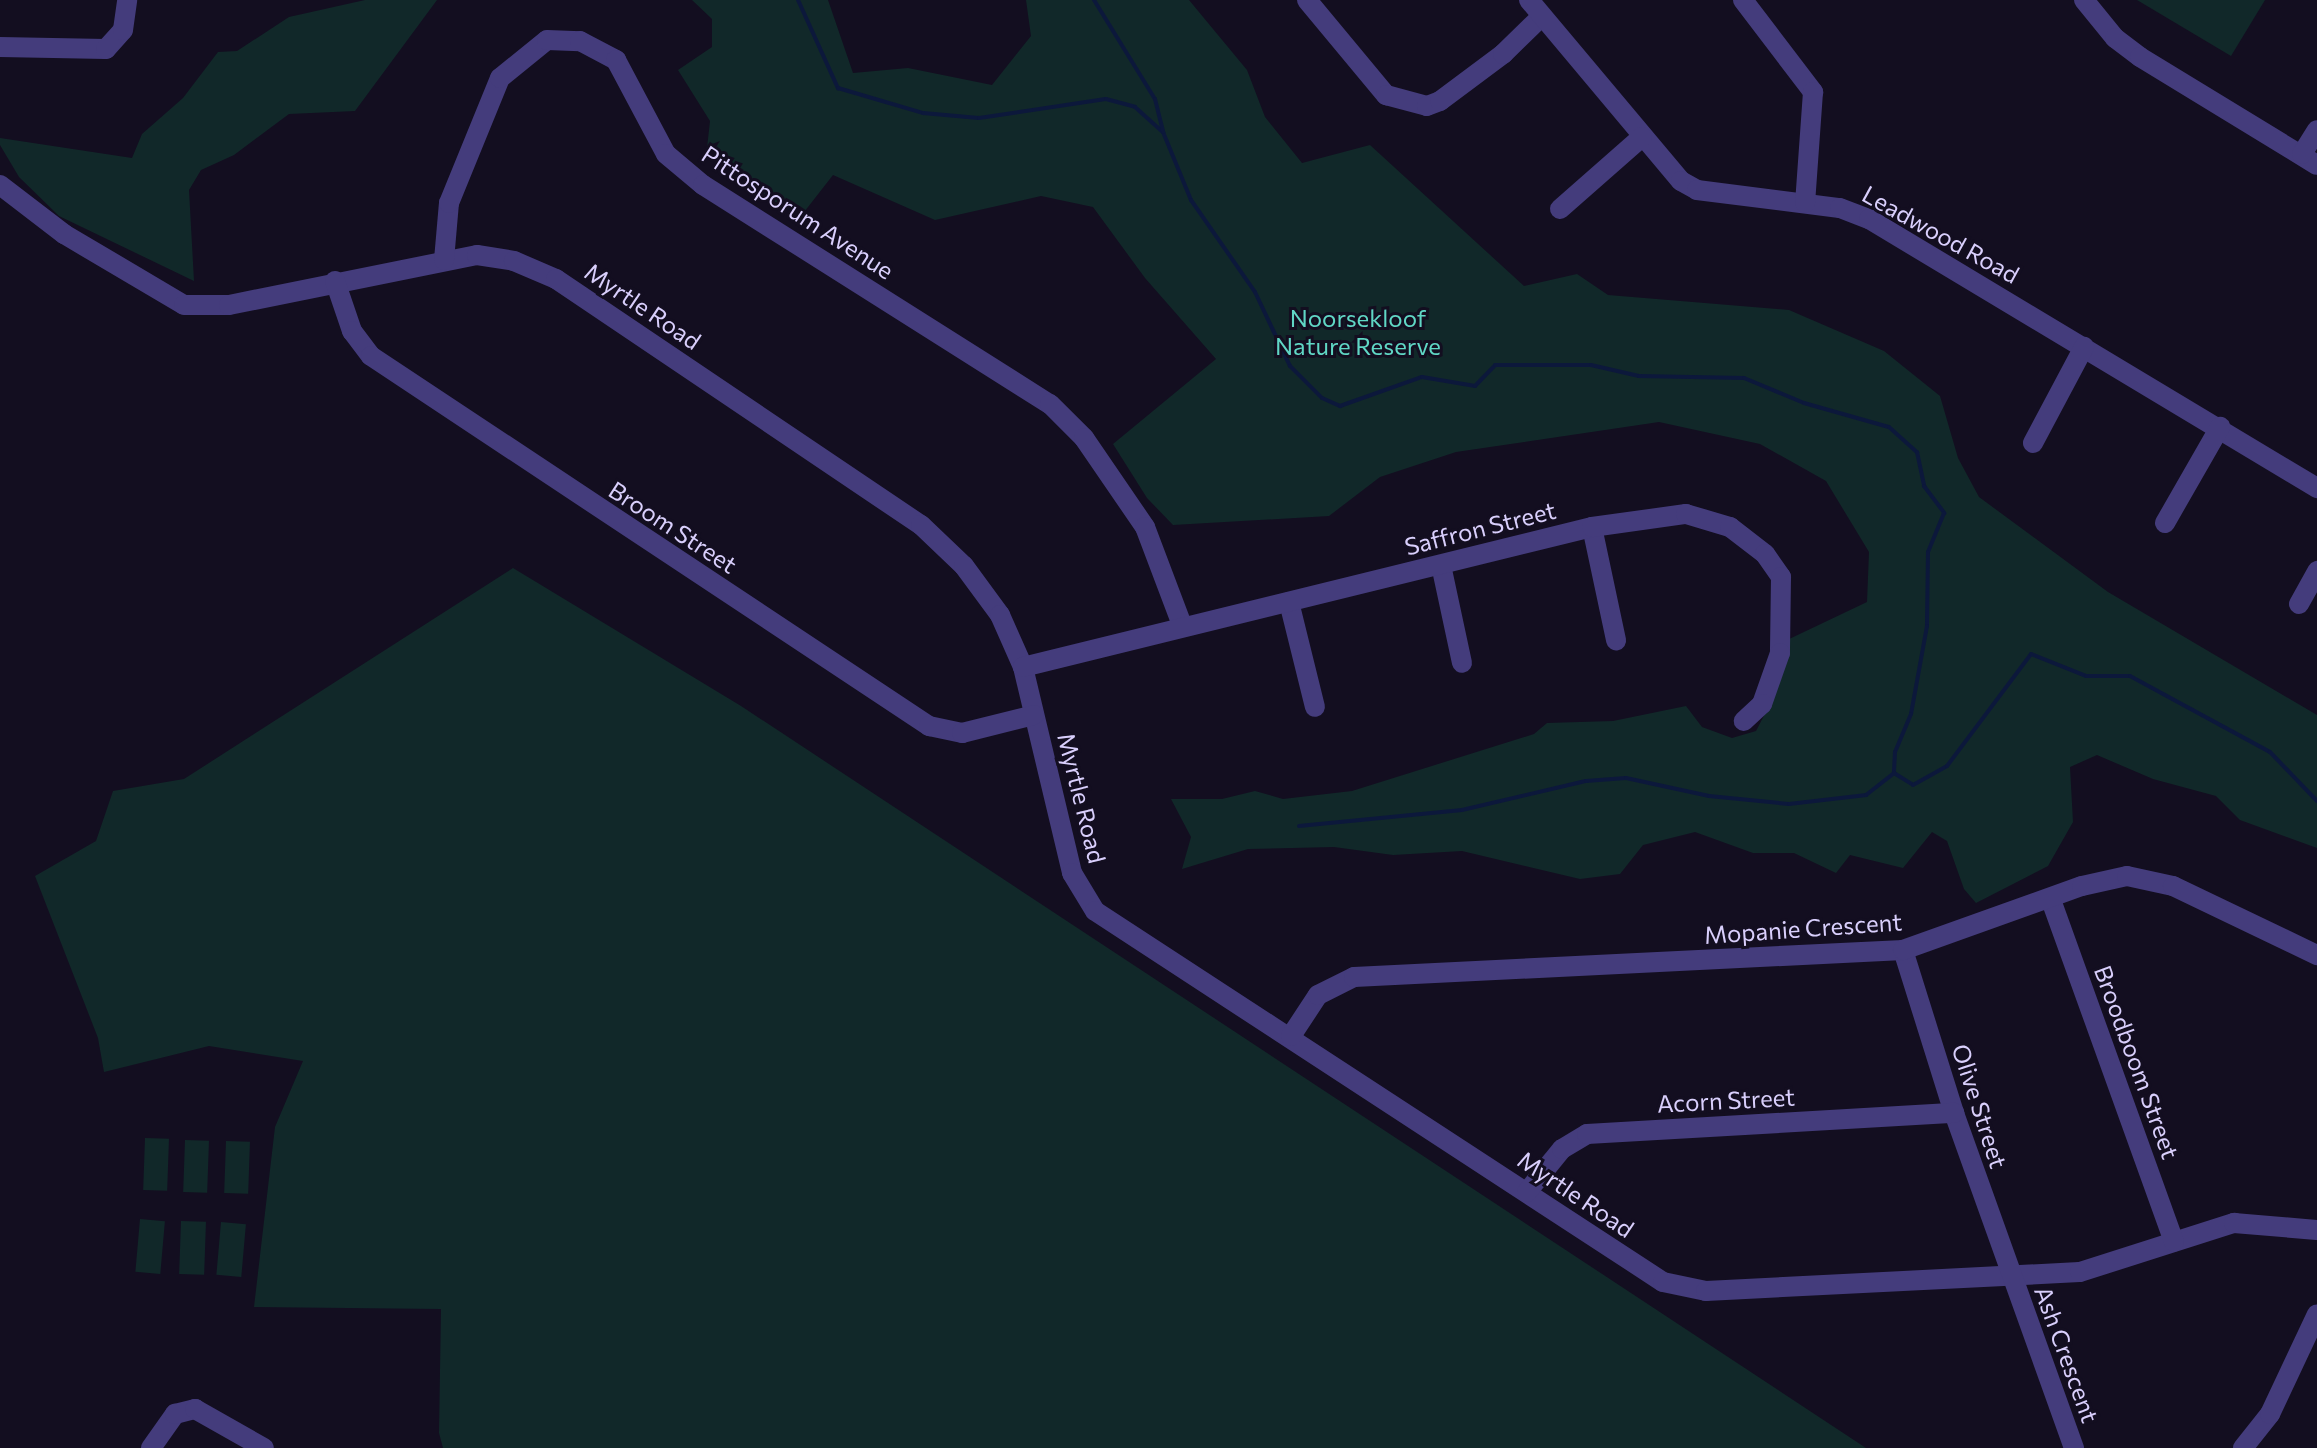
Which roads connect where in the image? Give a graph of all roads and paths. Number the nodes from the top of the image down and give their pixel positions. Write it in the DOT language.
graph roads {
  1 [pos="127,0"];
  2 [pos="1307,0"];
  3 [pos="1743,0"];
  4 [pos="2084,0"];
  5 [pos="1535,8"];
  6 [pos="0,47"];
  7 [pos="2317,130"];
  8 [pos="1642,137"];
  9 [pos="2310,160"];
  10 [pos="0,185"];
  11 [pos="1805,203"];
  12 [pos="1560,209"];
  13 [pos="444,260"];
  14 [pos="335,281"];
  15 [pos="2084,347"];
  16 [pos="2220,427"];
  17 [pos="2033,443"];
  18 [pos="2317,488"];
  19 [pos="2165,523"];
  20 [pos="1592,527"];
  21 [pos="1441,565"];
  22 [pos="2317,571"];
  23 [pos="1289,602"];
  24 [pos="2299,604"];
  25 [pos="1182,625"];
  26 [pos="1616,640"];
  27 [pos="1462,663"];
  28 [pos="1023,667"];
  29 [pos="1315,707"];
  30 [pos="1034,715"];
  31 [pos="1744,721"];
  32 [pos="2051,900"];
  33 [pos="1903,950"];
  34 [pos="2317,955"];
  35 [pos="1291,1036"];
  36 [pos="1954,1113"];
  37 [pos="1527,1192"];
  38 [pos="2317,1230"];
  39 [pos="2174,1242"];
  40 [pos="2012,1277"];
  41 [pos="2317,1314"];
  42 [pos="151,1448"];
  43 [pos="264,1448"];
  44 [pos="2074,1448"];
  45 [pos="2243,1448"];
  1 -- 6 [label="street"];
  2 -- 5 [label="street"];
  3 -- 11 [label="street"];
  4 -- 9 [label="street"];
  5 -- 8 [label="street, Leadwood Road"];
  7 -- 9 [label="street"];
  8 -- 11 [label="street, Leadwood Road"];
  8 -- 12 [label="street"];
  10 -- 14 [label="street, Myrtle Road"];
  11 -- 15 [label="street, Leadwood Road"];
  13 -- 14 [label="street, Myrtle Road"];
  13 -- 25 [label="street, Pittosporum Avenue"];
  13 -- 28 [label="street, Myrtle Road"];
  14 -- 30 [label="street, Broom Street"];
  15 -- 16 [label="street, Leadwood Road"];
  15 -- 17 [label="street"];
  16 -- 18 [label="street, Leadwood Road"];
  16 -- 19 [label="street"];
  20 -- 21 [label="street, Saffron Street"];
  20 -- 26 [label="street"];
  20 -- 31 [label="street, Saffron Street"];
  21 -- 23 [label="street, Saffron Street"];
  21 -- 27 [label="street"];
  22 -- 24 [label="street"];
  23 -- 25 [label="street, Saffron Street"];
  23 -- 29 [label="street"];
  25 -- 28 [label="street, Saffron Street"];
  28 -- 30 [label="street, Myrtle Road"];
  30 -- 35 [label="street, Myrtle Road"];
  32 -- 33 [label="street, Mopanie Crescent"];
  32 -- 34 [label="street, Mopanie Crescent"];
  32 -- 39 [label="street, Broodboom Street"];
  33 -- 35 [label="street, Mopanie Crescent"];
  33 -- 36 [label="street, Olive Street"];
  35 -- 37 [label="street, Myrtle Road"];
  36 -- 37 [label="street, Acorn Street"];
  36 -- 40 [label="street, Olive Street"];
  37 -- 40 [label="street, Myrtle Road"];
  38 -- 39 [label="street, Myrtle Road"];
  39 -- 40 [label="street, Myrtle Road"];
  40 -- 44 [label="street, Ash Crescent"];
  41 -- 45 [label="street"];
  42 -- 43 [label="street"];
}
